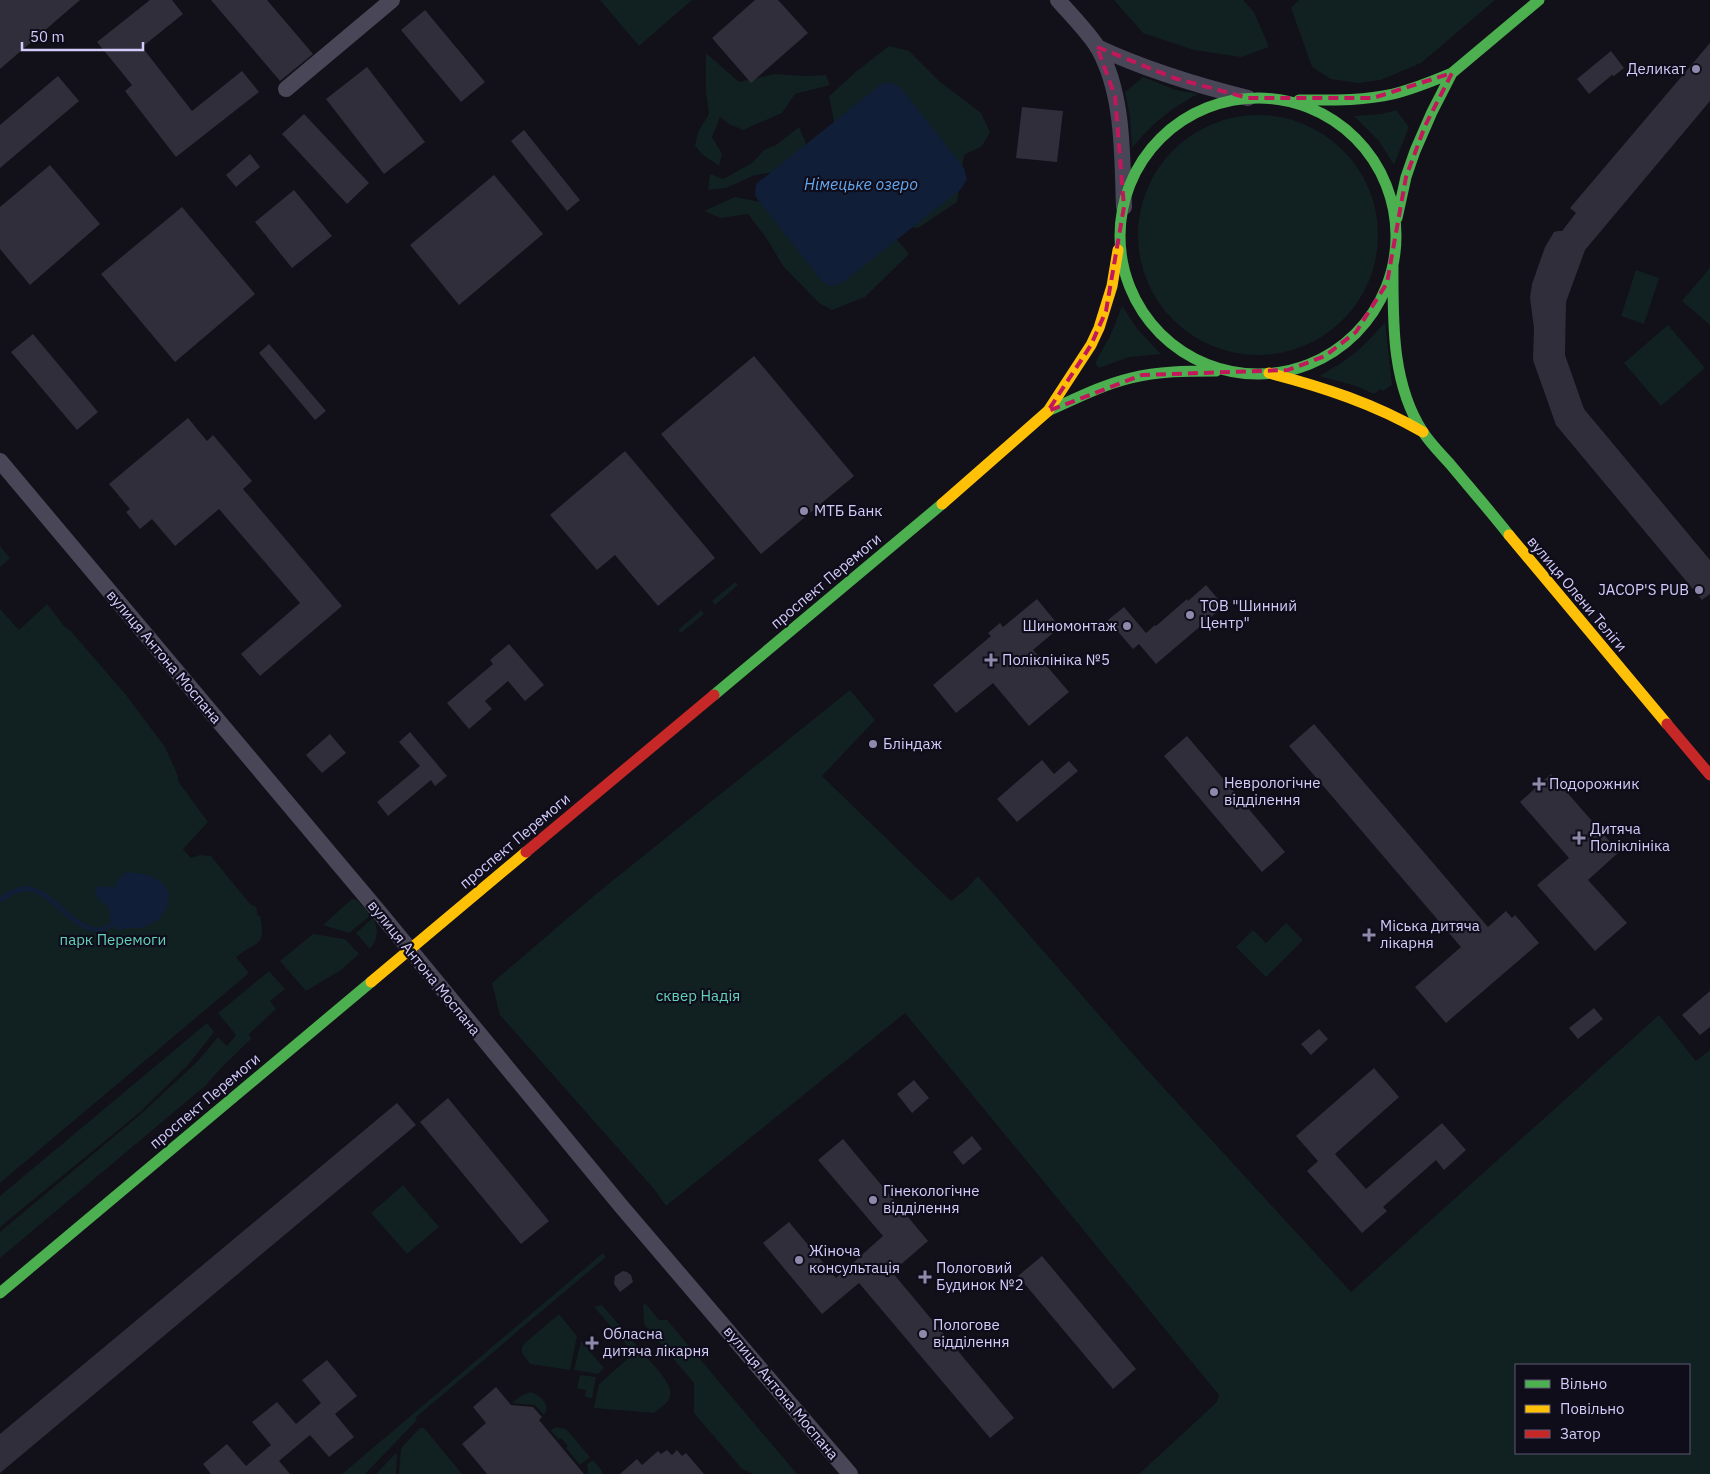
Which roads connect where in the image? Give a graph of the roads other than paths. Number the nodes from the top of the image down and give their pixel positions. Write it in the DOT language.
graph roads {
  1 [pos="392,0"];
  2 [pos="1058,0"];
  3 [pos="1539,0"];
  4 [pos="1097,47"];
  5 [pos="1452,73"];
  6 [pos="286,88"];
  7 [pos="1248,98"];
  8 [pos="1287,101"];
  9 [pos="1124,207"];
  10 [pos="1395,225"];
  11 [pos="1118,250"];
  12 [pos="1393,264"];
  13 [pos="1230,370"];
  14 [pos="1268,373"];
  15 [pos="1048,411"];
  16 [pos="1423,432"];
  17 [pos="0,461"];
  18 [pos="1710,774"];
  19 [pos="409,949"];
  20 [pos="0,1293"];
  21 [pos="850,1474"];
  1 -- 6 [label="street"];
  2 -- 4 [label="street"];
  3 -- 5 [label="main road"];
  4 -- 7 [label="street"];
  4 -- 9 [label="street"];
  5 -- 8 [label="main road"];
  5 -- 10 [label="main road"];
  7 -- 8 [label="main road, проспект Перемоги"];
  7 -- 9 [label="main road, проспект Перемоги"];
  8 -- 10 [label="main road"];
  9 -- 11 [label="main road, проспект Перемоги"];
  10 -- 12 [label="main road"];
  11 -- 13 [label="main road"];
  11 -- 15 [label="main road, проспект Перемоги"];
  12 -- 14 [label="main road"];
  12 -- 16 [label="main road, вулиця Олени Теліги"];
  13 -- 14 [label="main road"];
  13 -- 15 [label="main road, проспект Перемоги"];
  14 -- 16 [label="main road, вулиця Олени Теліги"];
  15 -- 19 [label="main road, проспект Перемоги"];
  16 -- 18 [label="main road, вулиця Олени Теліги"];
  17 -- 19 [label="street, вулиця Антона Моспана"];
  19 -- 20 [label="main road, проспект Перемоги"];
  19 -- 21 [label="street, вулиця Антона Моспана"];
}
